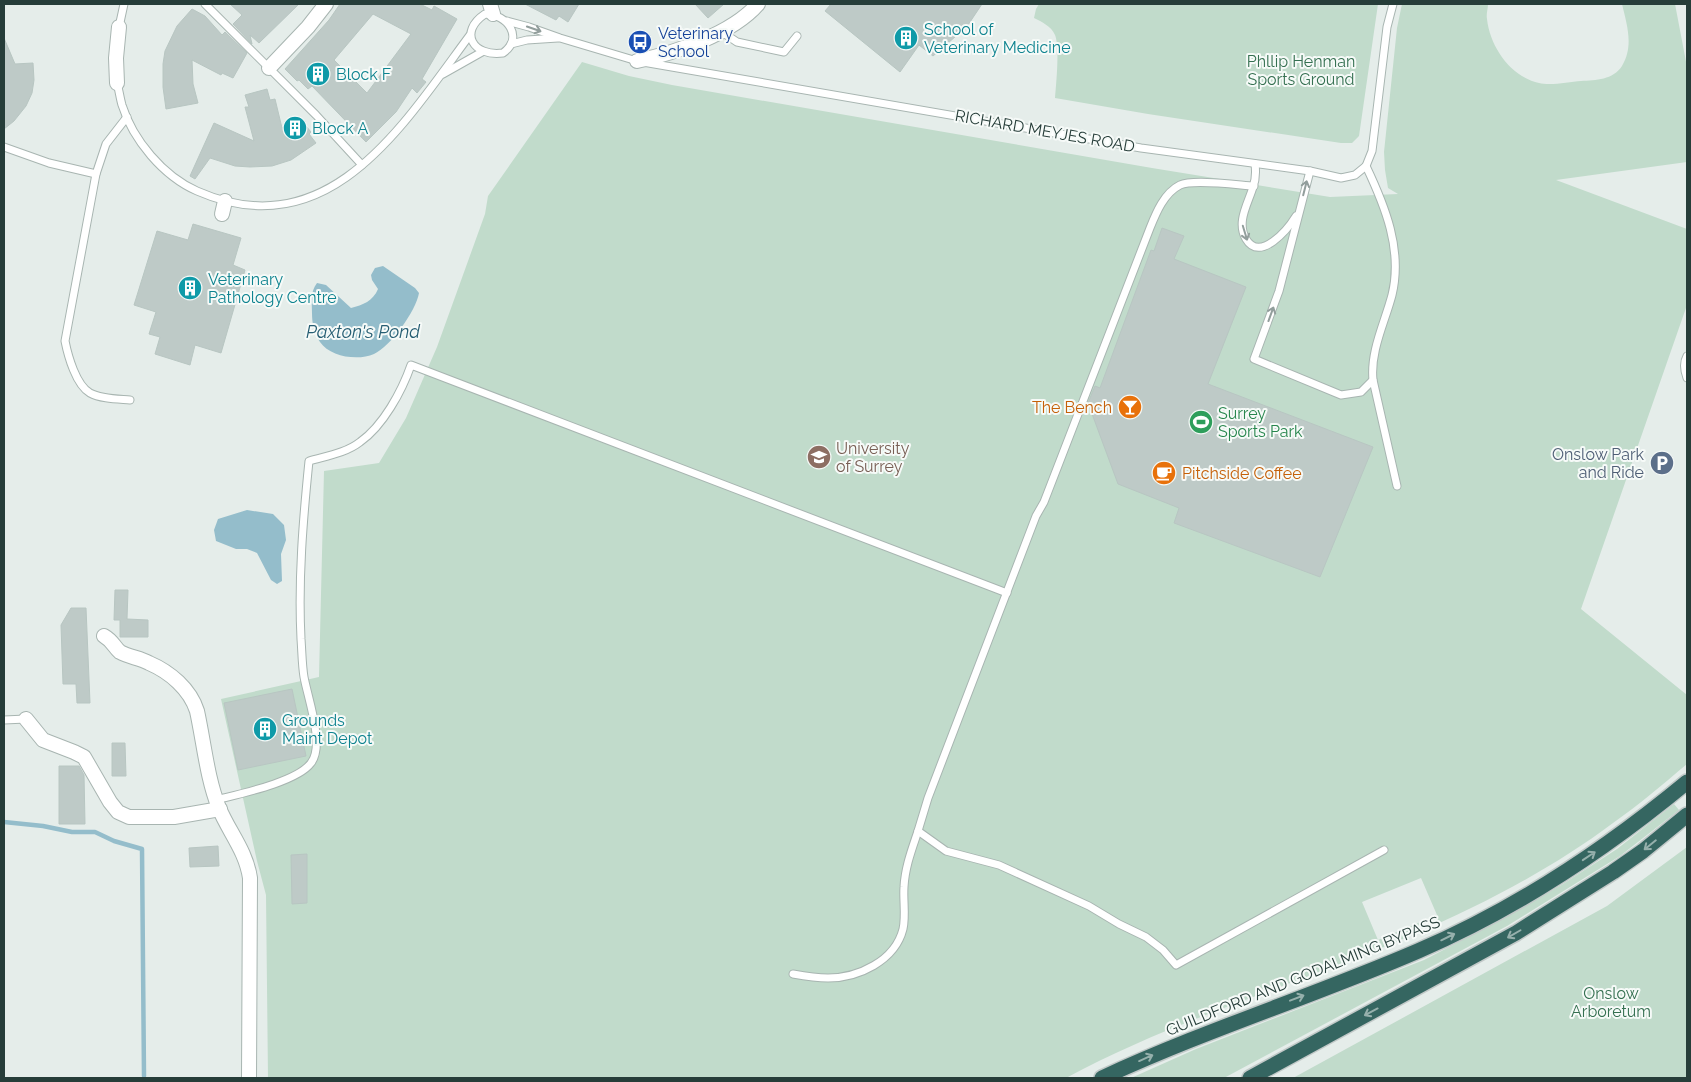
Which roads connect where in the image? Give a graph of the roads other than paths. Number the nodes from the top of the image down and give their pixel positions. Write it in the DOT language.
graph roads {
  1 [pos="124,4"];
  2 [pos="205,4"];
  3 [pos="326,4"];
  4 [pos="758,4"];
  5 [pos="1392,4"];
  6 [pos="491,9"];
  7 [pos="507,22"];
  8 [pos="119,27"];
  9 [pos="722,32"];
  10 [pos="470,35"];
  11 [pos="798,36"];
  12 [pos="560,38"];
  13 [pos="511,44"];
  14 [pos="482,52"];
  15 [pos="637,61"];
  16 [pos="269,68"];
  17 [pos="441,74"];
  18 [pos="117,83"];
  19 [pos="127,117"];
  20 [pos="4,147"];
  21 [pos="1255,164"];
  22 [pos="362,165"];
  23 [pos="1366,166"];
  24 [pos="1310,171"];
  25 [pos="96,174"];
  26 [pos="1254,186"];
  27 [pos="1301,204"];
  28 [pos="1687,356"];
  29 [pos="1687,378"];
  30 [pos="1373,380"];
  31 [pos="130,400"];
  32 [pos="1397,486"];
  33 [pos="1006,593"];
  34 [pos="104,636"];
  35 [pos="26,719"];
  36 [pos="4,720"];
  37 [pos="1687,782"];
  38 [pos="218,805"];
  39 [pos="1687,814"];
  40 [pos="918,831"];
  41 [pos="1384,850"];
  42 [pos="793,974"];
  43 [pos="249,1078"];
  44 [pos="1102,1078"];
  45 [pos="1250,1078"];
  1 -- 8 [label="lane"];
  2 -- 16 [label="lane"];
  3 -- 16 [label="street"];
  4 -- 9 [label="street"];
  5 -- 23 [label="lane"];
  6 -- 7 [label="lane"];
  6 -- 10 [label="lane"];
  7 -- 12 [label="lane, RICHARD MEYJES ROAD, one-way"];
  7 -- 13 [label="lane"];
  8 -- 18 [label="street"];
  9 -- 11 [label="lane"];
  9 -- 15 [label="street"];
  10 -- 14 [label="lane"];
  10 -- 17 [label="lane"];
  12 -- 13 [label="lane, RICHARD MEYJES ROAD"];
  12 -- 15 [label="lane, RICHARD MEYJES ROAD"];
  13 -- 14 [label="lane"];
  14 -- 17 [label="lane"];
  15 -- 21 [label="lane, RICHARD MEYJES ROAD"];
  16 -- 22 [label="lane"];
  17 -- 22 [label="lane"];
  18 -- 19 [label="lane"];
  19 -- 22 [label="lane"];
  19 -- 25 [label="lane"];
  20 -- 25 [label="lane"];
  21 -- 24 [label="lane, RICHARD MEYJES ROAD"];
  21 -- 26 [label="lane"];
  23 -- 24 [label="lane, RICHARD MEYJES ROAD"];
  23 -- 30 [label="lane"];
  27 -- 24 [label="lane, one-way"];
  25 -- 31 [label="lane"];
  26 -- 27 [label="lane, one-way"];
  26 -- 33 [label="lane"];
  30 -- 27 [label="lane, one-way"];
  28 -- 29 [label="lane"];
  30 -- 32 [label="lane"];
  33 -- 38 [label="lane"];
  33 -- 40 [label="lane"];
  34 -- 38 [label="street"];
  35 -- 36 [label="lane"];
  35 -- 38 [label="street"];
  44 -- 37 [label="highway, GUILDFORD AND GODALMING BYPASS, one-way"];
  38 -- 43 [label="street"];
  39 -- 45 [label="highway, one-way"];
  40 -- 41 [label="lane"];
  40 -- 42 [label="lane"];
}
